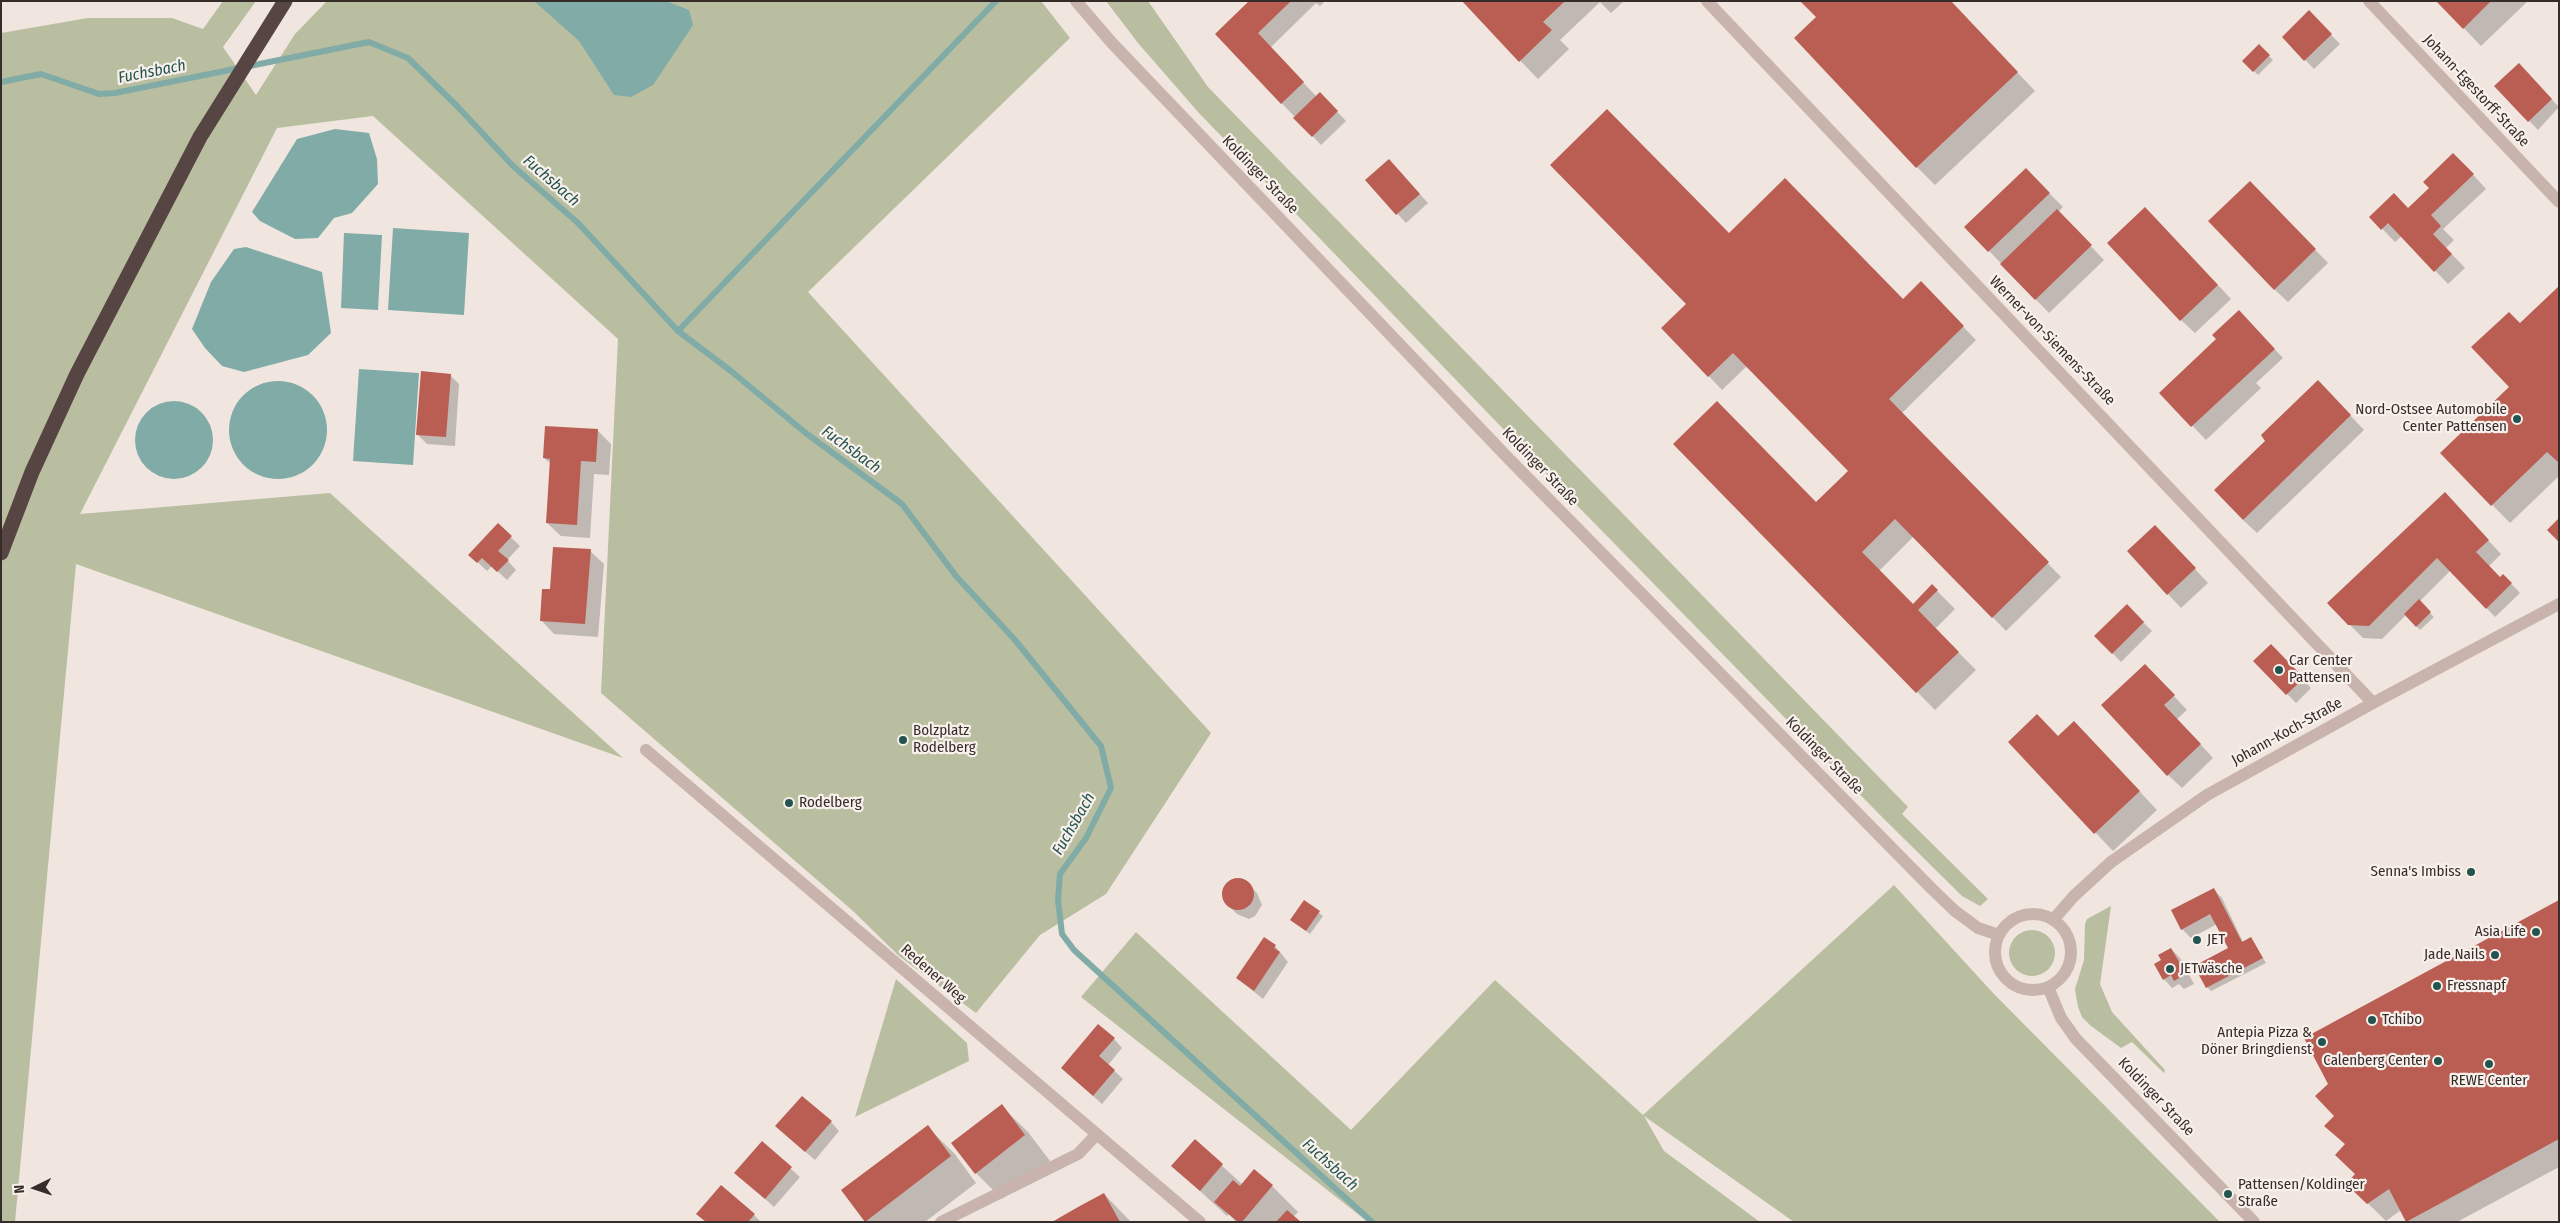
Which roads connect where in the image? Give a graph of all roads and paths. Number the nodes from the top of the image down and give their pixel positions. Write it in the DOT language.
graph roads {
  1 [pos="285,1"];
  2 [pos="294,1"];
  3 [pos="1076,1"];
  4 [pos="1707,1"];
  5 [pos="2369,1"];
  6 [pos="270,24"];
  7 [pos="2559,202"];
  8 [pos="1,553"];
  9 [pos="2559,604"];
  10 [pos="2373,703"];
  11 [pos="646,750"];
  12 [pos="2053,920"];
  13 [pos="1999,935"];
  14 [pos="2048,987"];
  15 [pos="1097,1134"];
  16 [pos="941,1222"];
  17 [pos="1200,1222"];
  18 [pos="2254,1222"];
  1 -- 6 [label="highway"];
  2 -- 6 [label="highway"];
  3 -- 13 [label="street, Koldinger Straße"];
  4 -- 10 [label="street, Werner-von-Siemens-Straße"];
  5 -- 7 [label="street, Johann-Egestorff-Straße"];
  6 -- 8 [label="highway"];
  9 -- 10 [label="street, Johann-Koch-Straße"];
  10 -- 12 [label="street, Johann-Koch-Straße"];
  11 -- 15 [label="street, Redener Weg"];
  12 -- 13 [label="street"];
  12 -- 14 [label="street"];
  13 -- 14 [label="street"];
  14 -- 18 [label="street, Koldinger Straße"];
  15 -- 16 [label="street"];
  15 -- 17 [label="street, Redener Weg"];
}
